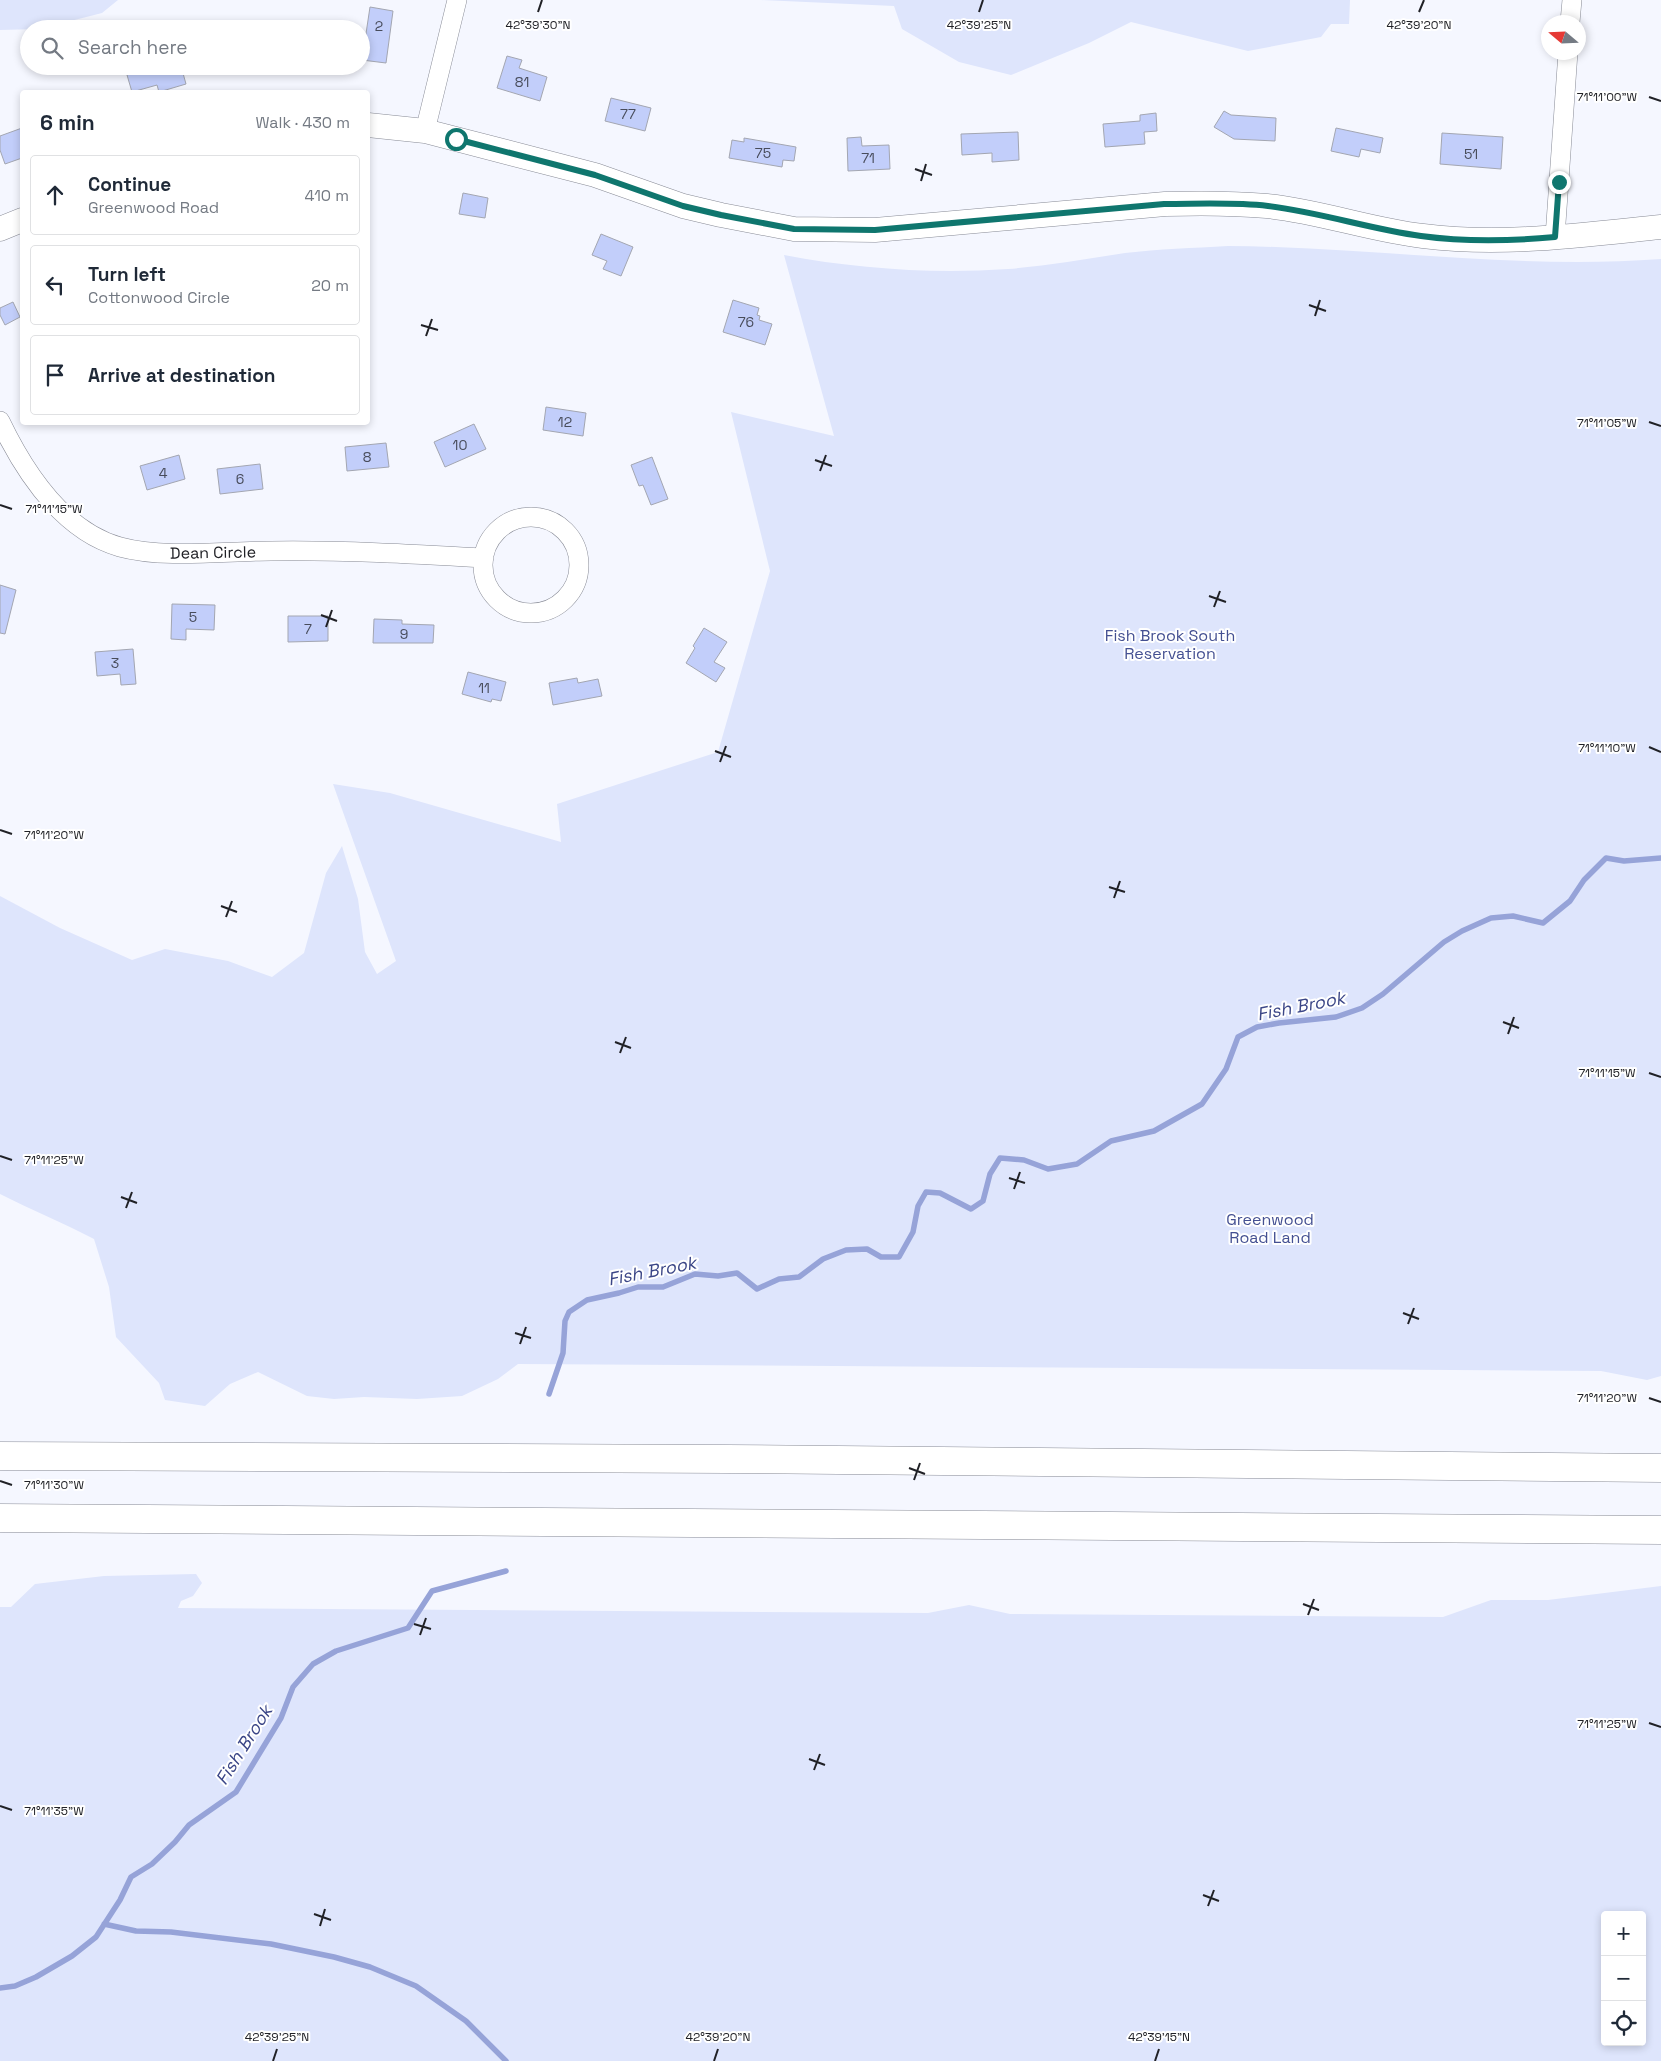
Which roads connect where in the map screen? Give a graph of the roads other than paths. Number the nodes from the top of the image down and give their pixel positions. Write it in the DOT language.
graph roads {
  1 [pos="457,0"];
  2 [pos="1572,0"];
  3 [pos="1571,15"];
  4 [pos="1567,60"];
  5 [pos="370,125"];
  6 [pos="425,131"];
  7 [pos="20,221"];
  8 [pos="1661,228"];
  9 [pos="0,229"];
  10 [pos="1555,237"];
  11 [pos="0,421"];
  12 [pos="484,558"];
  13 [pos="0,1456"];
  14 [pos="1661,1468"];
  15 [pos="0,1518"];
  16 [pos="1661,1530"];
  1 -- 6 [label="street"];
  2 -- 3 [label="street"];
  4 -- 10 [label="street"];
  5 -- 6 [label="street"];
  6 -- 10 [label="street"];
  7 -- 9 [label="street"];
  8 -- 10 [label="street"];
  11 -- 12 [label="street, Dean Circle"];
  12 -- 12 [label="street"];
  13 -- 14 [label="highway"];
  15 -- 16 [label="highway"];
}
